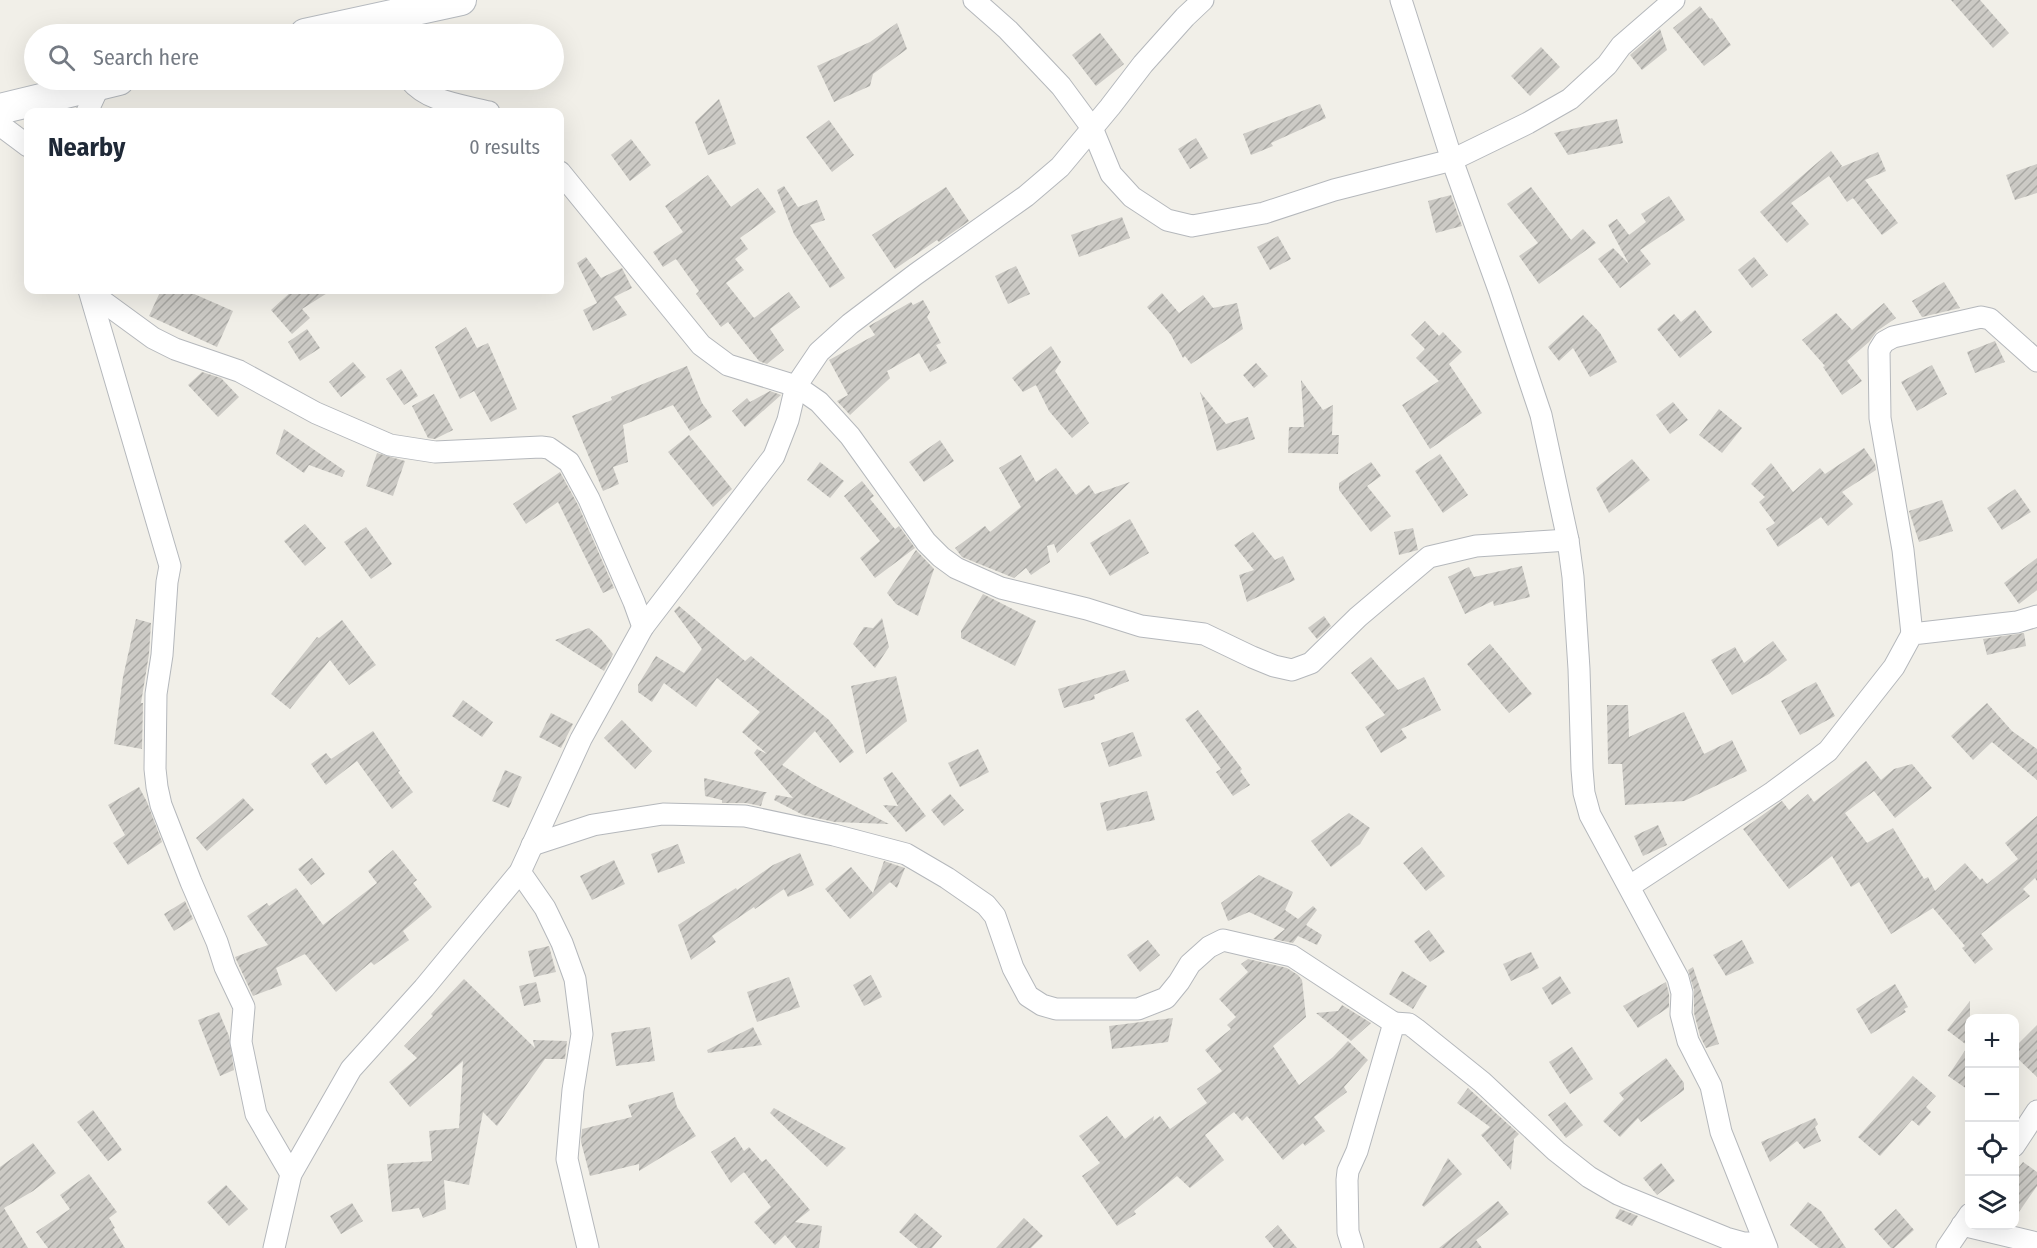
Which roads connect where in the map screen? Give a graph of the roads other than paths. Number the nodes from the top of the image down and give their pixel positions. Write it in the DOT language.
graph roads {
  1 [pos="461,0"];
  2 [pos="974,0"];
  3 [pos="1203,0"];
  4 [pos="1401,0"];
  5 [pos="1674,0"];
  6 [pos="385,24"];
  7 [pos="77,90"];
  8 [pos="104,90"];
  9 [pos="419,90"];
  10 [pos="90,108"];
  11 [pos="474,108"];
  12 [pos="0,109"];
  13 [pos="0,125"];
  14 [pos="1092,128"];
  15 [pos="24,143"];
  16 [pos="1452,160"];
  17 [pos="564,176"];
  18 [pos="90,294"];
  19 [pos="93,294"];
  20 [pos="2037,361"];
  21 [pos="796,386"];
  22 [pos="1568,540"];
  23 [pos="2037,616"];
  24 [pos="643,627"];
  25 [pos="1912,634"];
  26 [pos="532,845"];
  27 [pos="520,872"];
  28 [pos="1630,886"];
  29 [pos="1394,1023"];
  30 [pos="2037,1111"];
  31 [pos="2019,1138"];
  32 [pos="291,1174"];
  33 [pos="1965,1221"];
  34 [pos="1997,1230"];
  35 [pos="2037,1243"];
  36 [pos="1765,1245"];
  37 [pos="274,1248"];
  38 [pos="588,1248"];
  39 [pos="1353,1248"];
  40 [pos="1947,1248"];
  1 -- 6 [label="main road"];
  2 -- 14 [label="street"];
  3 -- 14 [label="street"];
  4 -- 16 [label="street"];
  5 -- 16 [label="street"];
  7 -- 12 [label="main road"];
  8 -- 10 [label="street"];
  9 -- 11 [label="street"];
  13 -- 15 [label="street"];
  14 -- 16 [label="street"];
  14 -- 21 [label="street"];
  16 -- 22 [label="street"];
  17 -- 21 [label="street"];
  18 -- 32 [label="street"];
  19 -- 24 [label="street"];
  20 -- 25 [label="street"];
  21 -- 22 [label="street"];
  21 -- 24 [label="street"];
  22 -- 28 [label="street"];
  23 -- 25 [label="street"];
  24 -- 26 [label="street"];
  25 -- 28 [label="street"];
  26 -- 27 [label="street"];
  26 -- 29 [label="street"];
  27 -- 32 [label="street"];
  27 -- 38 [label="street"];
  28 -- 36 [label="street"];
  29 -- 36 [label="street"];
  29 -- 39 [label="street"];
  30 -- 31 [label="street"];
  32 -- 37 [label="street"];
  33 -- 40 [label="street"];
  34 -- 35 [label="street"];
}
